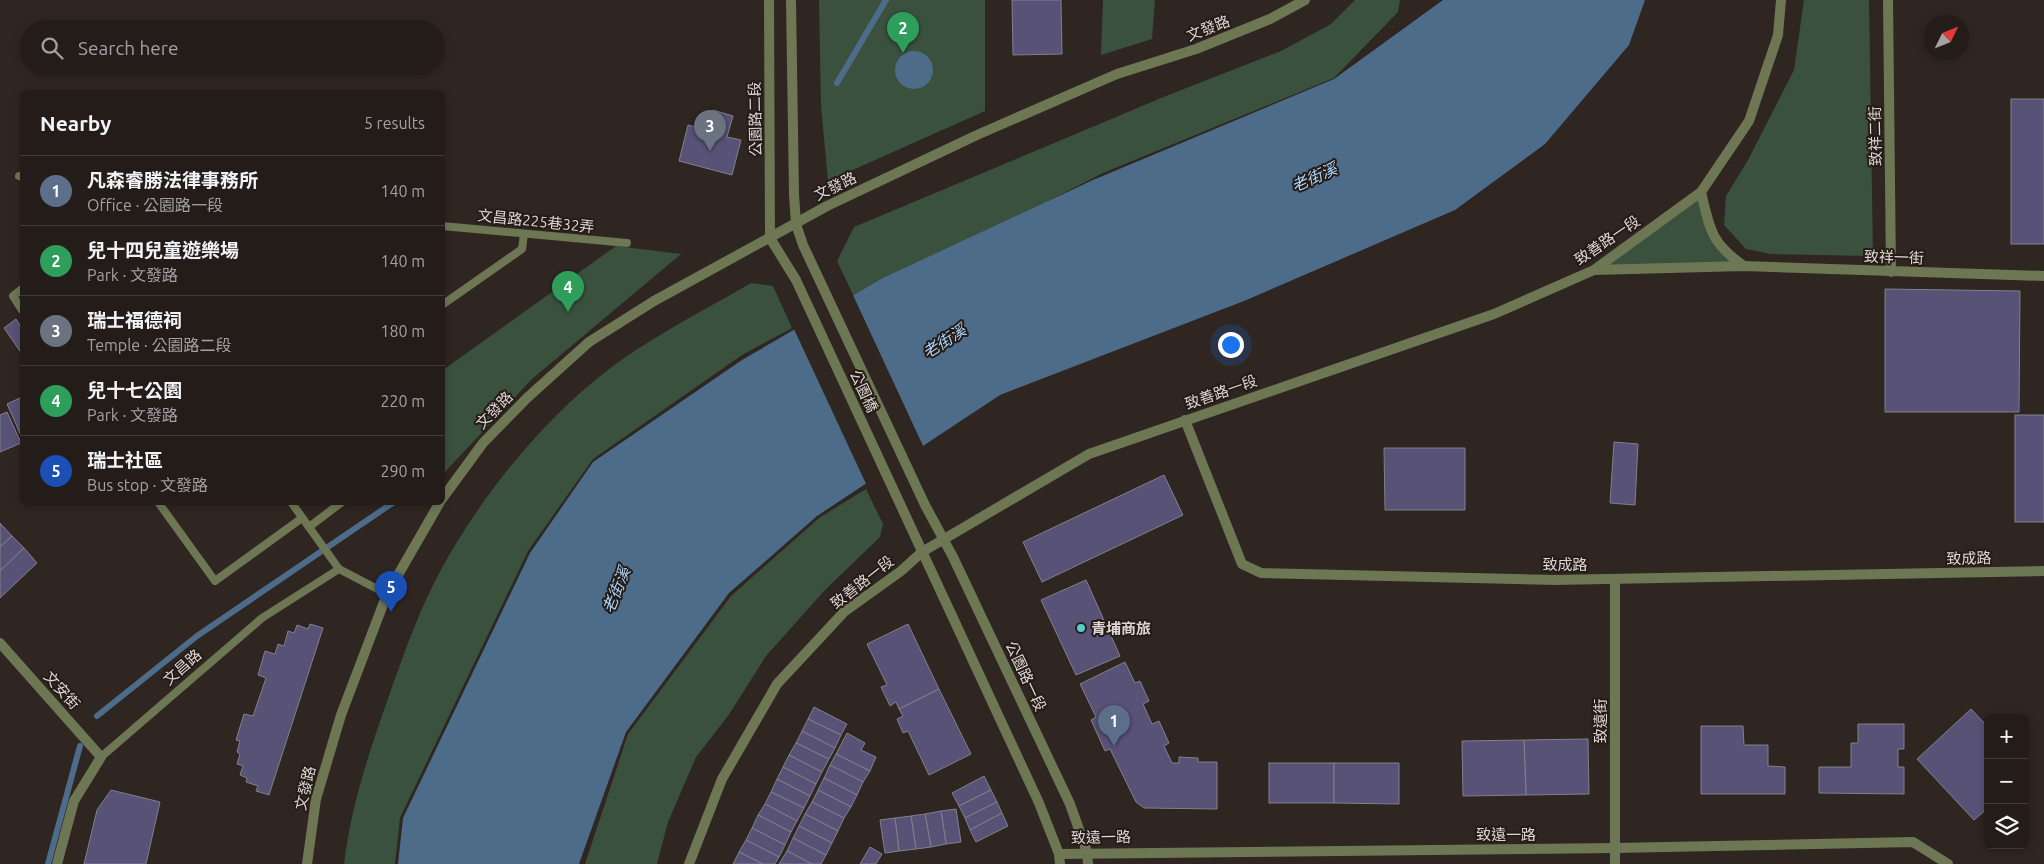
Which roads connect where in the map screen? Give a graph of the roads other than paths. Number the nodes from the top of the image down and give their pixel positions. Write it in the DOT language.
graph roads {
  1 [pos="769,0"];
  2 [pos="791,0"];
  3 [pos="1305,0"];
  4 [pos="1781,0"];
  5 [pos="1888,0"];
  6 [pos="1701,192"];
  7 [pos="796,224"];
  8 [pos="445,226"];
  9 [pos="524,234"];
  10 [pos="770,238"];
  11 [pos="627,244"];
  12 [pos="1744,266"];
  13 [pos="1594,270"];
  14 [pos="1891,272"];
  15 [pos="2044,276"];
  16 [pos="20,291"];
  17 [pos="445,303"];
  18 [pos="20,307"];
  19 [pos="1185,420"];
  20 [pos="445,495"];
  21 [pos="160,505"];
  22 [pos="293,505"];
  23 [pos="338,505"];
  24 [pos="438,505"];
  25 [pos="925,505"];
  26 [pos="302,518"];
  27 [pos="309,527"];
  28 [pos="944,538"];
  29 [pos="922,552"];
  30 [pos="339,569"];
  31 [pos="2044,571"];
  32 [pos="1615,579"];
  33 [pos="387,594"];
  34 [pos="0,643"];
  35 [pos="102,757"];
  36 [pos="1615,848"];
  37 [pos="1087,852"];
  38 [pos="1059,859"];
  39 [pos="57,864"];
  40 [pos="307,864"];
  41 [pos="689,864"];
  42 [pos="1088,864"];
  43 [pos="1615,864"];
  44 [pos="1948,864"];
  1 -- 10 [label="street, 公園路二段"];
  2 -- 7 [label="street"];
  3 -- 7 [label="street, 文發路"];
  4 -- 6 [label="street, 致善路一段"];
  5 -- 14 [label="street, 致祥二街"];
  6 -- 12 [label="street"];
  6 -- 13 [label="street, 致善路一段"];
  7 -- 10 [label="street, 文發路"];
  7 -- 25 [label="street, 公園橋"];
  8 -- 9 [label="lane, 文昌路225巷32弄"];
  9 -- 11 [label="lane, 文昌路225巷32弄"];
  9 -- 17 [label="lane"];
  10 -- 20 [label="street, 文發路"];
  10 -- 29 [label="street, 公園橋"];
  12 -- 13 [label="street, 致祥一街"];
  12 -- 14 [label="street, 致祥一街"];
  13 -- 19 [label="street, 致善路一段"];
  14 -- 15 [label="street, 致祥一街"];
  16 -- 18 [label="lane"];
  19 -- 28 [label="street, 致善路一段"];
  19 -- 32 [label="street, 致成路"];
  21 -- 26 [label="lane"];
  22 -- 26 [label="lane"];
  23 -- 27 [label="lane"];
  24 -- 33 [label="street, 文發路"];
  25 -- 28 [label="street, 公園路一段"];
  26 -- 27 [label="lane"];
  27 -- 30 [label="lane"];
  28 -- 29 [label="street, 致善路一段"];
  28 -- 37 [label="street, 公園路一段"];
  29 -- 38 [label="street"];
  29 -- 41 [label="street, 致善路一段"];
  30 -- 33 [label="lane"];
  30 -- 35 [label="lane, 文昌路"];
  31 -- 32 [label="street, 致成路"];
  32 -- 36 [label="street, 致遠街"];
  33 -- 40 [label="street, 文發路"];
  34 -- 35 [label="street, 文安街"];
  35 -- 39 [label="street, 文昌路"];
  36 -- 37 [label="street, 致遠一路"];
  36 -- 43 [label="street, 致遠街"];
  36 -- 44 [label="street, 致遠一路"];
  37 -- 38 [label="street, 致遠一路"];
  37 -- 42 [label="street, 公園路一段"];
}
